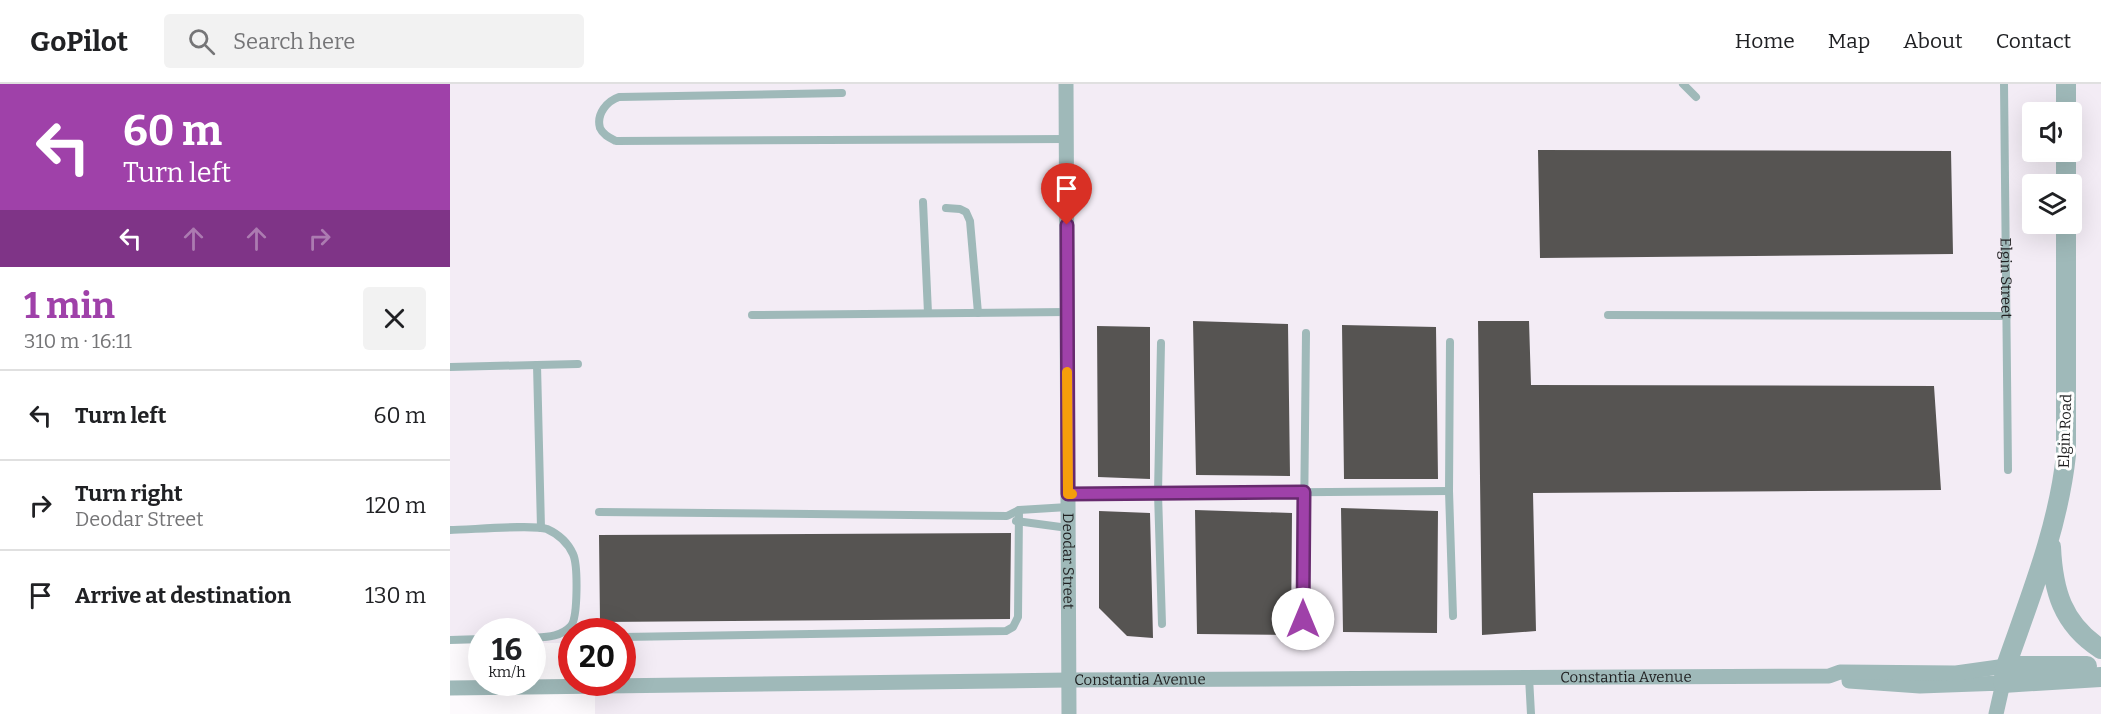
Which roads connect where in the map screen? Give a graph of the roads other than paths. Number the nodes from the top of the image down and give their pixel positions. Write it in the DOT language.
graph roads {
  1 [pos="1066,84"];
  2 [pos="1683,84"];
  3 [pos="2004,84"];
  4 [pos="2066,84"];
  5 [pos="842,93"];
  6 [pos="1696,97"];
  7 [pos="2066,102"];
  8 [pos="1066,139"];
  9 [pos="923,202"];
  10 [pos="946,208"];
  11 [pos="2066,234"];
  12 [pos="1067,312"];
  13 [pos="927,313"];
  14 [pos="978,313"];
  15 [pos="752,315"];
  16 [pos="1608,315"];
  17 [pos="2007,316"];
  18 [pos="1306,333"];
  19 [pos="1450,342"];
  20 [pos="1161,343"];
  21 [pos="578,364"];
  22 [pos="537,365"];
  23 [pos="450,367"];
  24 [pos="2008,470"];
  25 [pos="1449,491"];
  26 [pos="1304,492"];
  27 [pos="1158,493"];
  28 [pos="1068,500"];
  29 [pos="1019,510"];
  30 [pos="599,512"];
  31 [pos="1007,516"];
  32 [pos="1019,523"];
  33 [pos="541,528"];
  34 [pos="1068,528"];
  35 [pos="450,530"];
  36 [pos="2050,539"];
  37 [pos="1453,616"];
  38 [pos="1303,619"];
  39 [pos="1162,624"];
  40 [pos="546,637"];
  41 [pos="636,637"];
  42 [pos="468,639"];
  43 [pos="450,640"];
  44 [pos="2101,649"];
  45 [pos="2101,666"];
  46 [pos="2004,674"];
  47 [pos="1529,677"];
  48 [pos="2101,677"];
  49 [pos="1069,680"];
  50 [pos="450,688"];
  51 [pos="1069,714"];
  52 [pos="1531,714"];
  53 [pos="1996,714"];
  1 -- 8 [label="street, Deodar Street"];
  2 -- 6 [label="lane"];
  3 -- 17 [label="lane, Elgin Street"];
  4 -- 7 [label="street"];
  5 -- 8 [label="lane"];
  8 -- 12 [label="street, Deodar Street"];
  9 -- 13 [label="lane"];
  10 -- 14 [label="lane"];
  11 -- 36 [label="street, Elgin Road"];
  12 -- 14 [label="lane"];
  12 -- 28 [label="street, Deodar Street"];
  13 -- 14 [label="lane"];
  13 -- 15 [label="lane"];
  16 -- 17 [label="lane"];
  17 -- 24 [label="lane, Elgin Street"];
  18 -- 26 [label="lane"];
  19 -- 25 [label="lane"];
  20 -- 27 [label="lane"];
  21 -- 22 [label="lane"];
  22 -- 23 [label="lane"];
  22 -- 33 [label="lane"];
  25 -- 26 [label="lane"];
  25 -- 37 [label="lane"];
  26 -- 27 [label="lane"];
  26 -- 38 [label="lane"];
  27 -- 28 [label="lane"];
  27 -- 39 [label="lane"];
  28 -- 29 [label="lane"];
  28 -- 34 [label="street, Deodar Street"];
  29 -- 31 [label="lane"];
  29 -- 32 [label="lane"];
  30 -- 31 [label="lane"];
  31 -- 32 [label="lane"];
  32 -- 34 [label="lane"];
  32 -- 41 [label="lane"];
  33 -- 35 [label="lane"];
  33 -- 40 [label="lane"];
  34 -- 49 [label="street, Deodar Street"];
  36 -- 44 [label="street"];
  36 -- 46 [label="street, Elgin Road"];
  42 -- 43 [label="lane"];
  45 -- 46 [label="street, Constantia Avenue"];
  46 -- 47 [label="street, Constantia Avenue"];
  46 -- 48 [label="street, Constantia Avenue"];
  46 -- 53 [label="street"];
  47 -- 49 [label="street, Constantia Avenue"];
  47 -- 52 [label="lane"];
  49 -- 50 [label="street, Constantia Avenue"];
  49 -- 51 [label="street, Deodar Street"];
}
